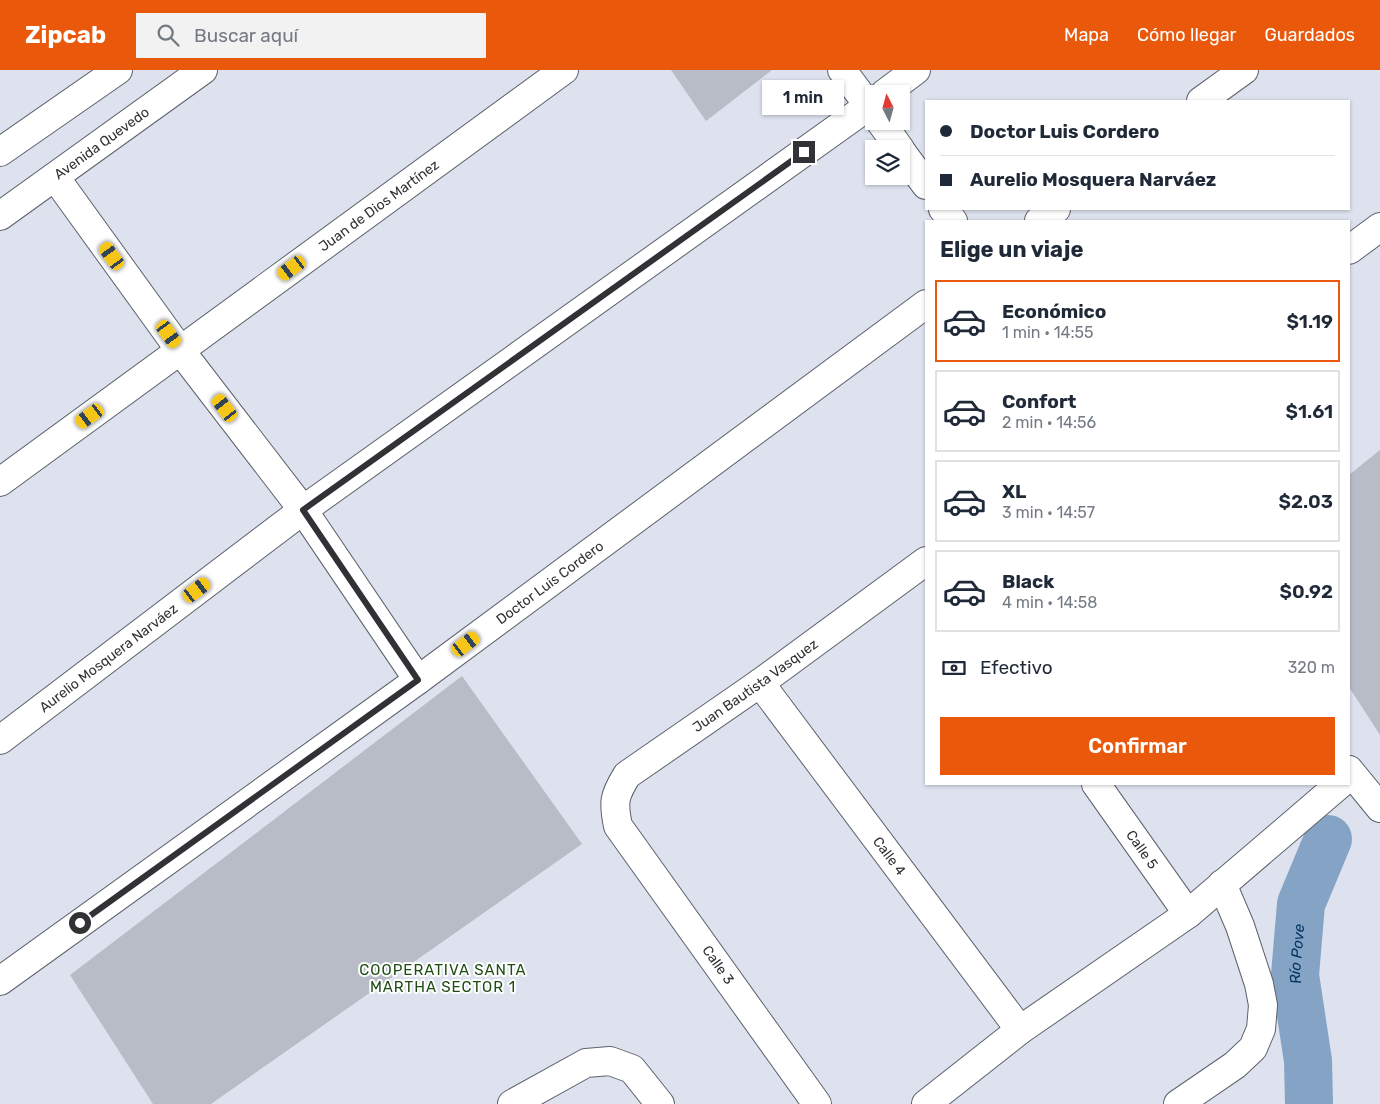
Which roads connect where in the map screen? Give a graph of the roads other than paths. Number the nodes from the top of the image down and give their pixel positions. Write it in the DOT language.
graph roads {
  1 [pos="118,70"];
  2 [pos="203,70"];
  3 [pos="564,70"];
  4 [pos="842,70"];
  5 [pos="916,70"];
  6 [pos="1244,70"];
  7 [pos="900,85"];
  8 [pos="865,95"];
  9 [pos="1202,100"];
  10 [pos="865,115"];
  11 [pos="0,152"];
  12 [pos="910,163"];
  13 [pos="54,177"];
  14 [pos="925,184"];
  15 [pos="1055,210"];
  16 [pos="0,216"];
  17 [pos="1040,220"];
  18 [pos="1380,227"];
  19 [pos="1350,249"];
  20 [pos="925,305"];
  21 [pos="180,350"];
  22 [pos="0,482"];
  23 [pos="303,510"];
  24 [pos="925,562"];
  25 [pos="418,680"];
  26 [pos="760,683"];
  27 [pos="0,740"];
  28 [pos="1356,783"];
  29 [pos="1097,785"];
  30 [pos="618,826"];
  31 [pos="1222,884"];
  32 [pos="1188,914"];
  33 [pos="0,981"];
  34 [pos="1020,1030"];
  35 [pos="512,1104"];
  36 [pos="660,1104"];
  37 [pos="817,1104"];
  38 [pos="926,1104"];
  39 [pos="1178,1104"];
  1 -- 11 [label="street"];
  2 -- 13 [label="street, Avenida Quevedo"];
  3 -- 21 [label="street, Juan de Dios Martínez"];
  4 -- 8 [label="street"];
  5 -- 7 [label="street, Aurelio Mosquera Narváez"];
  6 -- 9 [label="street"];
  10 -- 23 [label="street, Aurelio Mosquera Narváez"];
  12 -- 14 [label="street"];
  13 -- 16 [label="street, Avenida Quevedo"];
  13 -- 21 [label="street"];
  15 -- 17 [label="street"];
  18 -- 19 [label="street"];
  20 -- 25 [label="street, Doctor Luis Cordero"];
  21 -- 22 [label="street, Juan de Dios Martínez"];
  21 -- 23 [label="street"];
  23 -- 25 [label="street"];
  23 -- 27 [label="street, Aurelio Mosquera Narváez"];
  24 -- 26 [label="street, Juan Bautista Vasquez"];
  25 -- 33 [label="street, Doctor Luis Cordero"];
  26 -- 30 [label="street, Juan Bautista Vasquez"];
  26 -- 34 [label="street, Calle 4"];
  28 -- 31 [label="street"];
  29 -- 32 [label="street, Calle 5"];
  30 -- 37 [label="street, Calle 3"];
  31 -- 32 [label="street"];
  31 -- 39 [label="street"];
  32 -- 34 [label="street"];
  34 -- 38 [label="street"];
  35 -- 36 [label="street"];
}
